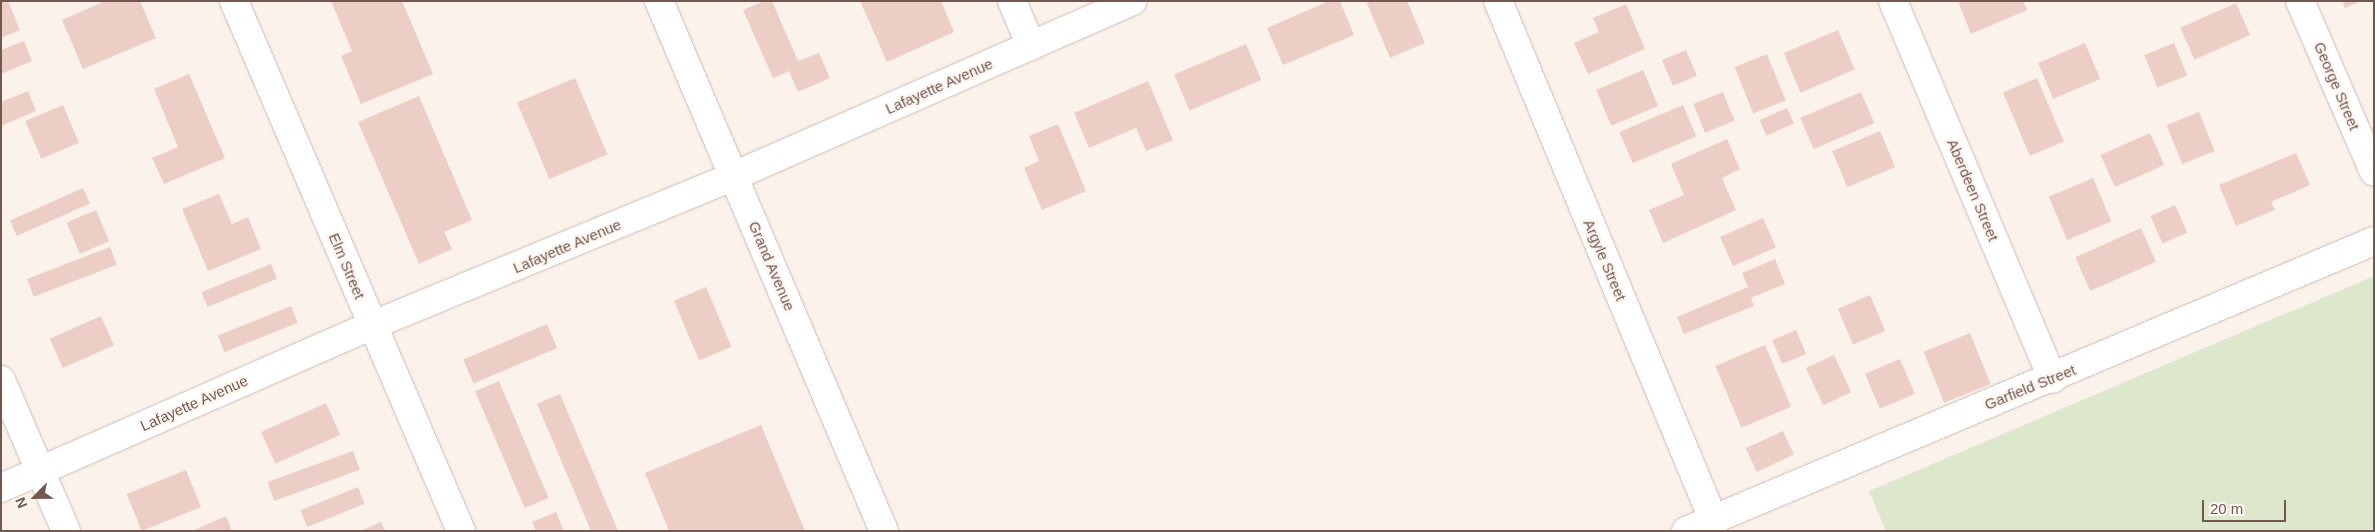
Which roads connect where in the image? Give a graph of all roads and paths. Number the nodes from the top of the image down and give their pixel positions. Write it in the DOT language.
graph roads {
  1 [pos="234,1"];
  2 [pos="659,1"];
  3 [pos="1012,1"];
  4 [pos="1132,1"];
  5 [pos="1498,1"];
  6 [pos="1893,1"];
  7 [pos="2300,1"];
  8 [pos="1031,46"];
  9 [pos="2374,172"];
  10 [pos="734,176"];
  11 [pos="2374,241"];
  12 [pos="373,325"];
  13 [pos="2052,379"];
  14 [pos="1,380"];
  15 [pos="40,471"];
  16 [pos="1,488"];
  17 [pos="1713,519"];
  18 [pos="66,531"];
  19 [pos="461,531"];
  20 [pos="884,531"];
  21 [pos="1686,531"];
  1 -- 12 [label="street, Elm Street"];
  2 -- 10 [label="street, Grand Avenue"];
  3 -- 8 [label="street"];
  4 -- 8 [label="street, Lafayette Avenue"];
  5 -- 17 [label="street, Argyle Street"];
  6 -- 13 [label="street, Aberdeen Street"];
  7 -- 9 [label="street, George Street"];
  8 -- 10 [label="street, Lafayette Avenue"];
  10 -- 12 [label="street, Lafayette Avenue"];
  10 -- 20 [label="street, Grand Avenue"];
  11 -- 13 [label="street, Garfield Street"];
  12 -- 15 [label="street, Lafayette Avenue"];
  12 -- 19 [label="street, Elm Street"];
  13 -- 17 [label="street, Garfield Street"];
  14 -- 15 [label="street"];
  15 -- 16 [label="street, Lafayette Avenue"];
  15 -- 18 [label="street"];
  17 -- 21 [label="street, Garfield Street"];
}
